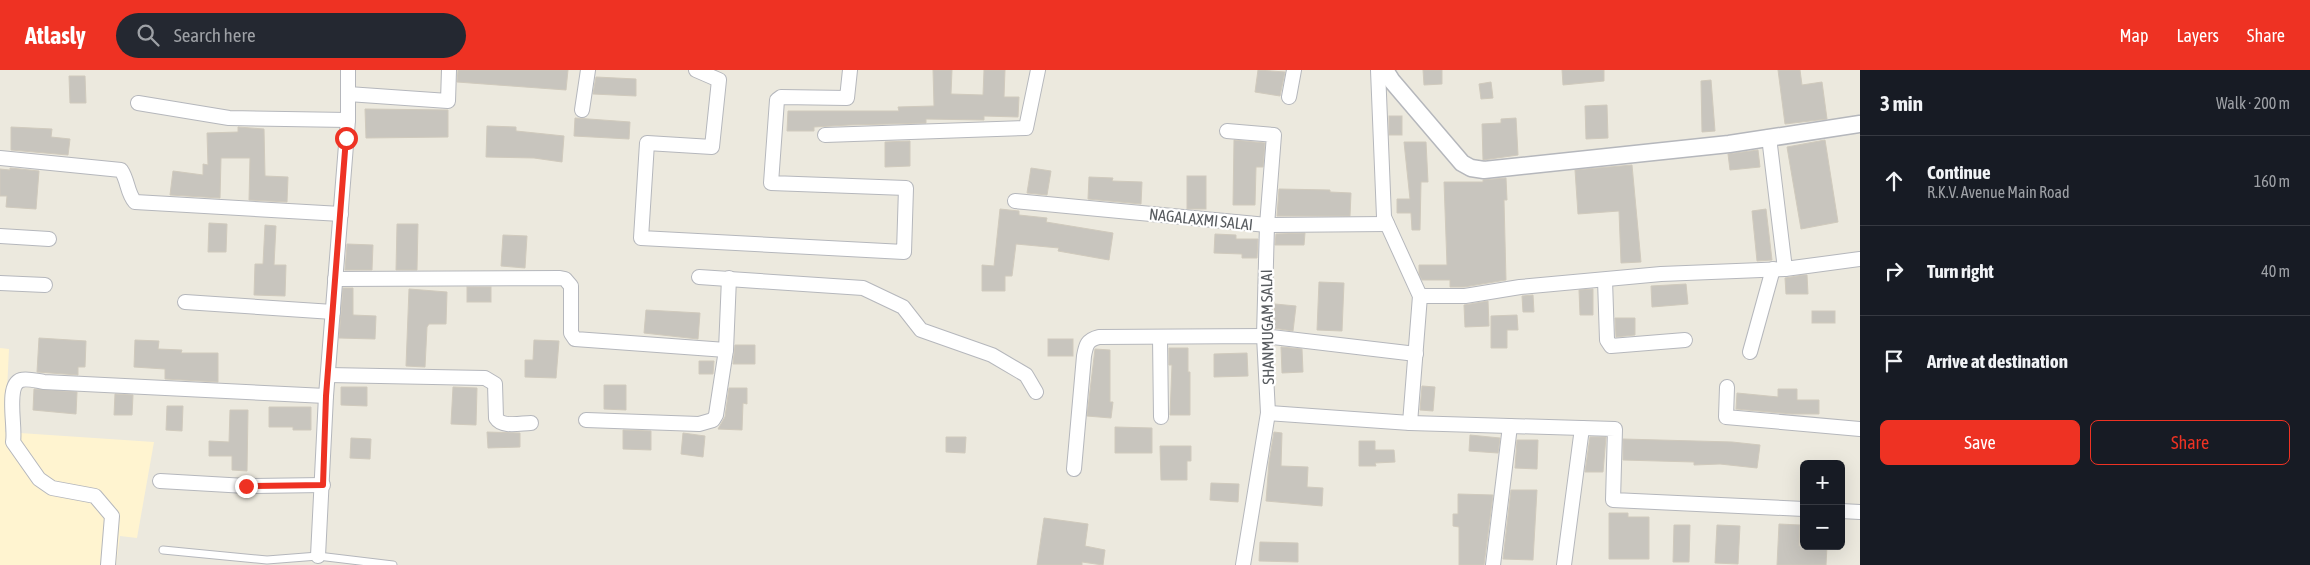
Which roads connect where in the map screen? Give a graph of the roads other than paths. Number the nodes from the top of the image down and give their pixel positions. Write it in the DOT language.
graph roads {
  1 [pos="348,70"];
  2 [pos="450,70"];
  3 [pos="588,70"];
  4 [pos="696,70"];
  5 [pos="850,70"];
  6 [pos="1038,70"];
  7 [pos="1294,70"];
  8 [pos="1378,70"];
  9 [pos="1385,70"];
  10 [pos="348,94"];
  11 [pos="1289,97"];
  12 [pos="138,103"];
  13 [pos="582,110"];
  14 [pos="348,120"];
  15 [pos="1860,124"];
  16 [pos="1227,131"];
  17 [pos="825,135"];
  18 [pos="1768,137"];
  19 [pos="0,158"];
  20 [pos="1015,201"];
  21 [pos="340,214"];
  22 [pos="1387,224"];
  23 [pos="1267,225"];
  24 [pos="0,236"];
  25 [pos="49,239"];
  26 [pos="1860,259"];
  27 [pos="1779,269"];
  28 [pos="699,276"];
  29 [pos="729,278"];
  30 [pos="335,279"];
  31 [pos="1605,280"];
  32 [pos="0,283"];
  33 [pos="45,285"];
  34 [pos="1420,296"];
  35 [pos="185,302"];
  36 [pos="333,312"];
  37 [pos="1264,336"];
  38 [pos="1160,337"];
  39 [pos="1685,340"];
  40 [pos="726,350"];
  41 [pos="1750,352"];
  42 [pos="1416,354"];
  43 [pos="328,375"];
  44 [pos="1727,387"];
  45 [pos="1036,392"];
  46 [pos="326,396"];
  47 [pos="1268,413"];
  48 [pos="1161,417"];
  49 [pos="586,420"];
  50 [pos="531,423"];
  51 [pos="1410,423"];
  52 [pos="1510,426"];
  53 [pos="1582,428"];
  54 [pos="1860,429"];
  55 [pos="1074,469"];
  56 [pos="160,481"];
  57 [pos="323,485"];
  58 [pos="1800,509"];
  59 [pos="1845,511"];
  60 [pos="1860,512"];
  61 [pos="163,550"];
  62 [pos="318,556"];
  63 [pos="108,565"];
  64 [pos="393,565"];
  65 [pos="1243,565"];
  66 [pos="1493,565"];
  67 [pos="1564,565"];
  1 -- 10 [label="street"];
  2 -- 10 [label="street"];
  3 -- 13 [label="street"];
  4 -- 5 [label="street"];
  6 -- 17 [label="street"];
  7 -- 11 [label="street"];
  8 -- 22 [label="street"];
  9 -- 18 [label="street"];
  10 -- 14 [label="street"];
  12 -- 14 [label="street"];
  14 -- 21 [label="street"];
  15 -- 18 [label="street"];
  16 -- 23 [label="street, SHANMUGAM SALAI"];
  18 -- 27 [label="street"];
  19 -- 21 [label="street"];
  20 -- 23 [label="street, NAGALAXMI SALAI"];
  21 -- 30 [label="street"];
  22 -- 23 [label="street, NAGALAXMI SALAI"];
  22 -- 34 [label="street"];
  23 -- 37 [label="street, SHANMUGAM SALAI"];
  24 -- 25 [label="street"];
  26 -- 27 [label="street"];
  27 -- 31 [label="street"];
  27 -- 41 [label="street"];
  28 -- 29 [label="street"];
  29 -- 40 [label="street"];
  29 -- 45 [label="street"];
  30 -- 36 [label="street"];
  30 -- 40 [label="street"];
  31 -- 34 [label="street"];
  31 -- 39 [label="street"];
  32 -- 33 [label="street"];
  34 -- 42 [label="street"];
  35 -- 36 [label="street"];
  36 -- 43 [label="street"];
  37 -- 38 [label="street"];
  37 -- 42 [label="street"];
  37 -- 47 [label="street, SHANMUGAM SALAI"];
  38 -- 48 [label="street"];
  38 -- 55 [label="street"];
  40 -- 49 [label="street"];
  42 -- 51 [label="street"];
  43 -- 46 [label="street"];
  43 -- 50 [label="street"];
  44 -- 54 [label="street"];
  46 -- 57 [label="street"];
  46 -- 63 [label="street"];
  47 -- 51 [label="street"];
  47 -- 65 [label="street, SHANMUGAM SALAI"];
  51 -- 52 [label="street"];
  52 -- 53 [label="street"];
  52 -- 66 [label="street"];
  53 -- 58 [label="street"];
  53 -- 67 [label="street"];
  56 -- 57 [label="street"];
  57 -- 62 [label="street"];
  59 -- 60 [label="street"];
  61 -- 62 [label="lane"];
  62 -- 64 [label="lane"];
}
